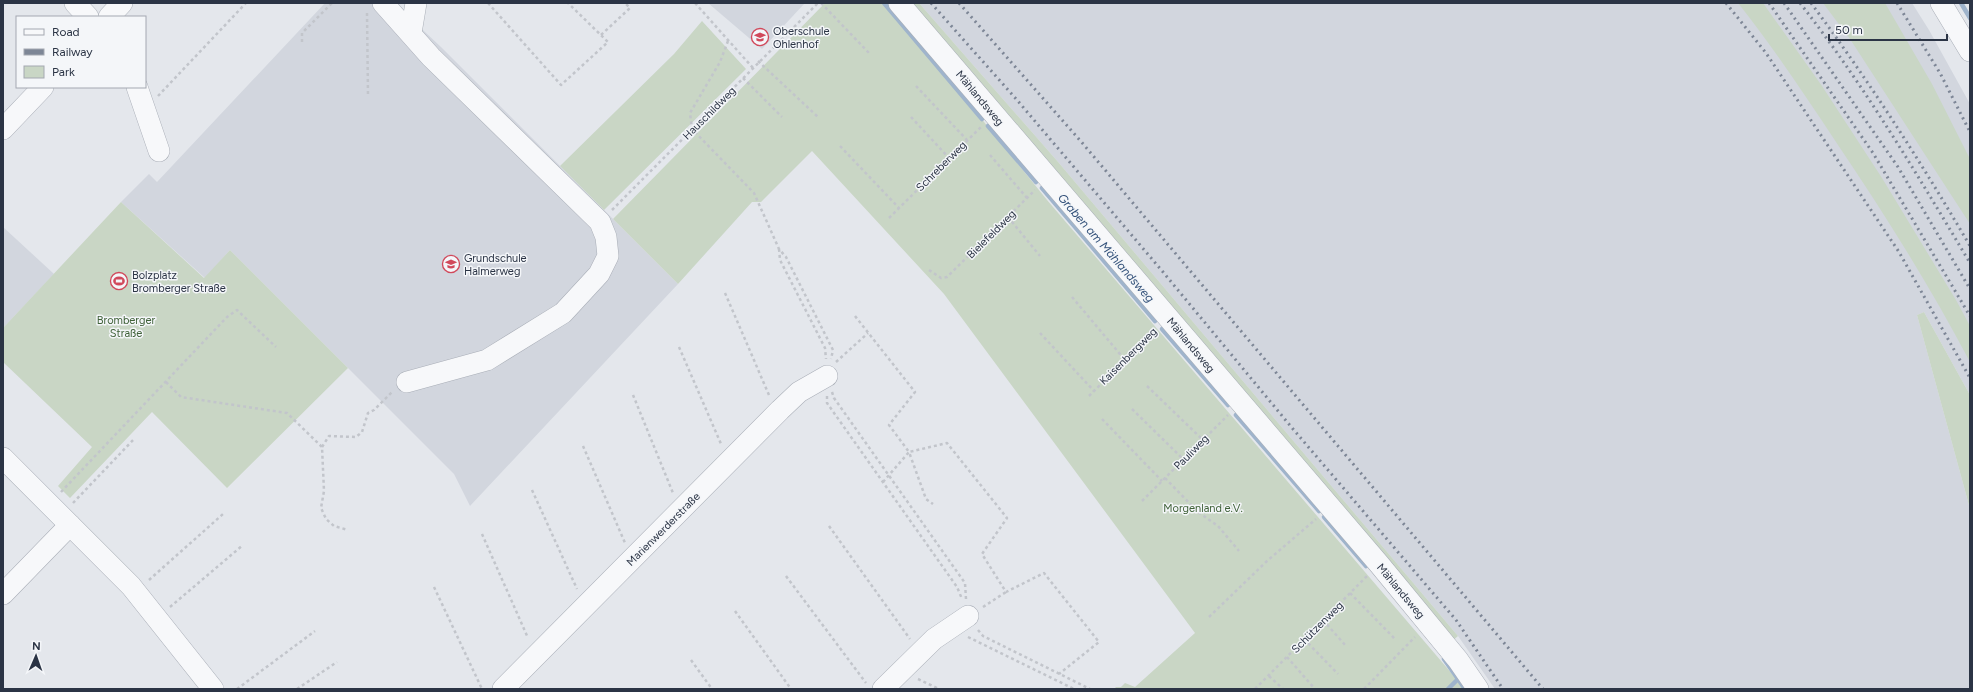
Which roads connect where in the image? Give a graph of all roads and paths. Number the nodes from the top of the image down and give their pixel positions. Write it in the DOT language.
graph roads {
  1 [pos="75,3"];
  2 [pos="122,3"];
  3 [pos="246,3"];
  4 [pos="332,3"];
  5 [pos="416,3"];
  6 [pos="488,3"];
  7 [pos="568,3"];
  8 [pos="625,3"];
  9 [pos="695,3"];
  10 [pos="818,3"];
  11 [pos="821,3"];
  12 [pos="899,3"];
  13 [pos="1941,3"];
  14 [pos="375,7"];
  15 [pos="87,16"];
  16 [pos="110,16"];
  17 [pos="411,33"];
  18 [pos="601,35"];
  19 [pos="728,41"];
  20 [pos="302,42"];
  21 [pos="1970,51"];
  22 [pos="870,54"];
  23 [pos="758,61"];
  24 [pos="753,68"];
  25 [pos="743,78"];
  26 [pos="916,86"];
  27 [pos="42,88"];
  28 [pos="137,88"];
  29 [pos="368,96"];
  30 [pos="145,110"];
  31 [pos="994,114"];
  32 [pos="782,117"];
  33 [pos="818,117"];
  34 [pos="911,117"];
  35 [pos="3,129"];
  36 [pos="692,129"];
  37 [pos="967,140"];
  38 [pos="840,146"];
  39 [pos="159,150"];
  40 [pos="990,155"];
  41 [pos="949,158"];
  42 [pos="1048,177"];
  43 [pos="1027,198"];
  44 [pos="899,208"];
  45 [pos="1008,217"];
  46 [pos="889,218"];
  47 [pos="600,222"];
  48 [pos="780,249"];
  49 [pos="1040,256"];
  50 [pos="929,270"];
  51 [pos="725,292"];
  52 [pos="1072,297"];
  53 [pos="855,316"];
  54 [pos="1167,317"];
  55 [pos="868,333"];
  56 [pos="1040,333"];
  57 [pos="276,346"];
  58 [pos="679,347"];
  59 [pos="1125,360"];
  60 [pos="826,376"];
  61 [pos="166,382"];
  62 [pos="407,382"];
  63 [pos="1147,386"];
  64 [pos="1094,391"];
  65 [pos="633,395"];
  66 [pos="1089,396"];
  67 [pos="1240,403"];
  68 [pos="1132,409"];
  69 [pos="780,410"];
  70 [pos="1102,418"];
  71 [pos="135,438"];
  72 [pos="1203,440"];
  73 [pos="583,446"];
  74 [pos="322,447"];
  75 [pos="909,452"];
  76 [pos="3,458"];
  77 [pos="732,458"];
  78 [pos="1183,459"];
  79 [pos="888,476"];
  80 [pos="1165,478"];
  81 [pos="1162,481"];
  82 [pos="883,482"];
  83 [pos="532,490"];
  84 [pos="1142,501"];
  85 [pos="933,504"];
  86 [pos="1330,507"];
  87 [pos="684,508"];
  88 [pos="223,514"];
  89 [pos="60,515"];
  90 [pos="828,526"];
  91 [pos="348,530"];
  92 [pos="482,534"];
  93 [pos="242,545"];
  94 [pos="1239,550"];
  95 [pos="634,558"];
  96 [pos="1379,564"];
  97 [pos="786,576"];
  98 [pos="434,587"];
  99 [pos="136,592"];
  100 [pos="1006,592"];
  101 [pos="1350,593"];
  102 [pos="3,594"];
  103 [pos="588,605"];
  104 [pos="735,612"];
  105 [pos="967,617"];
  106 [pos="1209,617"];
  107 [pos="157,618"];
  108 [pos="1323,620"];
  109 [pos="1431,627"];
  110 [pos="315,631"];
  111 [pos="1304,640"];
  112 [pos="1396,640"];
  113 [pos="1346,646"];
  114 [pos="921,652"];
  115 [pos="538,654"];
  116 [pos="1287,657"];
  117 [pos="691,660"];
  118 [pos="337,662"];
  119 [pos="1059,674"];
  120 [pos="1338,674"];
  121 [pos="1269,676"];
  122 [pos="213,689"];
  123 [pos="237,689"];
  124 [pos="297,689"];
  125 [pos="482,689"];
  126 [pos="503,689"];
  127 [pos="712,689"];
  128 [pos="791,689"];
  129 [pos="870,689"];
  130 [pos="883,689"];
  131 [pos="1074,689"];
  132 [pos="1090,689"];
  133 [pos="1256,689"];
  134 [pos="1283,689"];
  135 [pos="1315,689"];
  136 [pos="1364,689"];
  137 [pos="1478,689"];
  1 -- 15 [label="street"];
  2 -- 16 [label="street"];
  3 -- 30 [label="path"];
  4 -- 20 [label="path"];
  5 -- 17 [label="street"];
  6 -- 18 [label="path"];
  7 -- 18 [label="path"];
  8 -- 18 [label="path"];
  9 -- 19 [label="path"];
  10 -- 23 [label="path, Hauschildweg"];
  11 -- 22 [label="path"];
  12 -- 31 [label="street, Mählandsweg"];
  13 -- 21 [label="street"];
  14 -- 17 [label="street"];
  14 -- 29 [label="path"];
  17 -- 47 [label="street"];
  19 -- 24 [label="path"];
  19 -- 36 [label="path"];
  23 -- 24 [label="path, Hauschildweg"];
  23 -- 33 [label="path"];
  24 -- 25 [label="path, Hauschildweg"];
  25 -- 32 [label="path"];
  25 -- 36 [label="path, Hauschildweg"];
  26 -- 37 [label="path"];
  27 -- 35 [label="street"];
  28 -- 30 [label="street"];
  30 -- 39 [label="street"];
  31 -- 37 [label="path, Schreberweg"];
  31 -- 42 [label="street, Mählandsweg"];
  34 -- 41 [label="path"];
  36 -- 47 [label="path, Hauschildweg"];
  36 -- 48 [label="path"];
  37 -- 41 [label="path, Schreberweg"];
  38 -- 44 [label="path"];
  40 -- 43 [label="path"];
  41 -- 44 [label="path, Schreberweg"];
  42 -- 43 [label="path, Bielefeldweg"];
  42 -- 54 [label="street, Mählandsweg"];
  43 -- 45 [label="path, Bielefeldweg"];
  44 -- 46 [label="path, Schreberweg"];
  45 -- 49 [label="path"];
  45 -- 50 [label="path, Bielefeldweg"];
  47 -- 62 [label="street"];
  48 -- 60 [label="path"];
  48 -- 60 [label="path"];
  51 -- 69 [label="path"];
  52 -- 59 [label="path"];
  53 -- 55 [label="path"];
  54 -- 59 [label="path, Kaisenbergweg"];
  54 -- 67 [label="street, Mählandsweg"];
  55 -- 60 [label="path"];
  55 -- 75 [label="path"];
  56 -- 64 [label="path"];
  57 -- 61 [label="path"];
  58 -- 77 [label="path"];
  59 -- 64 [label="path, Kaisenbergweg"];
  60 -- 69 [label="street, Marienwerderstraße"];
  60 -- 79 [label="path"];
  60 -- 82 [label="path"];
  61 -- 74 [label="path"];
  61 -- 89 [label="path"];
  62 -- 74 [label="path"];
  63 -- 72 [label="path"];
  64 -- 66 [label="path, Kaisenbergweg"];
  65 -- 87 [label="path"];
  67 -- 72 [label="path, Pauliweg"];
  67 -- 86 [label="street, Mählandsweg"];
  68 -- 78 [label="path"];
  69 -- 77 [label="street, Marienwerderstraße"];
  70 -- 81 [label="path"];
  71 -- 89 [label="path"];
  72 -- 78 [label="path, Pauliweg"];
  73 -- 95 [label="path"];
  74 -- 91 [label="path"];
  75 -- 79 [label="path"];
  75 -- 85 [label="path"];
  75 -- 100 [label="path"];
  76 -- 89 [label="street"];
  77 -- 87 [label="street, Marienwerderstraße"];
  78 -- 80 [label="path, Pauliweg"];
  79 -- 82 [label="path"];
  79 -- 105 [label="path"];
  80 -- 81 [label="path, Pauliweg"];
  80 -- 94 [label="path"];
  81 -- 84 [label="path, Pauliweg"];
  82 -- 105 [label="path"];
  83 -- 103 [label="path"];
  86 -- 96 [label="street, Mählandsweg"];
  86 -- 106 [label="path"];
  87 -- 95 [label="street, Marienwerderstraße"];
  88 -- 99 [label="path"];
  89 -- 99 [label="street"];
  89 -- 102 [label="street"];
  90 -- 114 [label="path"];
  92 -- 115 [label="path"];
  93 -- 107 [label="path"];
  95 -- 103 [label="street, Marienwerderstraße"];
  96 -- 101 [label="path, Schützenweg"];
  96 -- 109 [label="street, Mählandsweg"];
  97 -- 129 [label="path"];
  98 -- 125 [label="path"];
  99 -- 107 [label="street"];
  100 -- 105 [label="path"];
  100 -- 119 [label="path"];
  101 -- 108 [label="path, Schützenweg"];
  101 -- 112 [label="path"];
  103 -- 115 [label="street, Marienwerderstraße"];
  104 -- 128 [label="path"];
  105 -- 114 [label="street"];
  105 -- 119 [label="path"];
  105 -- 131 [label="path"];
  107 -- 122 [label="street"];
  108 -- 111 [label="path, Schützenweg"];
  108 -- 113 [label="path"];
  109 -- 136 [label="path"];
  109 -- 137 [label="street, Mählandsweg"];
  110 -- 123 [label="path"];
  111 -- 116 [label="path, Schützenweg"];
  111 -- 120 [label="path"];
  114 -- 130 [label="street"];
  115 -- 126 [label="street, Marienwerderstraße"];
  116 -- 121 [label="path, Schützenweg"];
  116 -- 135 [label="path"];
  117 -- 127 [label="path"];
  118 -- 124 [label="path"];
  119 -- 132 [label="path"];
  121 -- 133 [label="path, Schützenweg"];
  121 -- 134 [label="path"];
}
